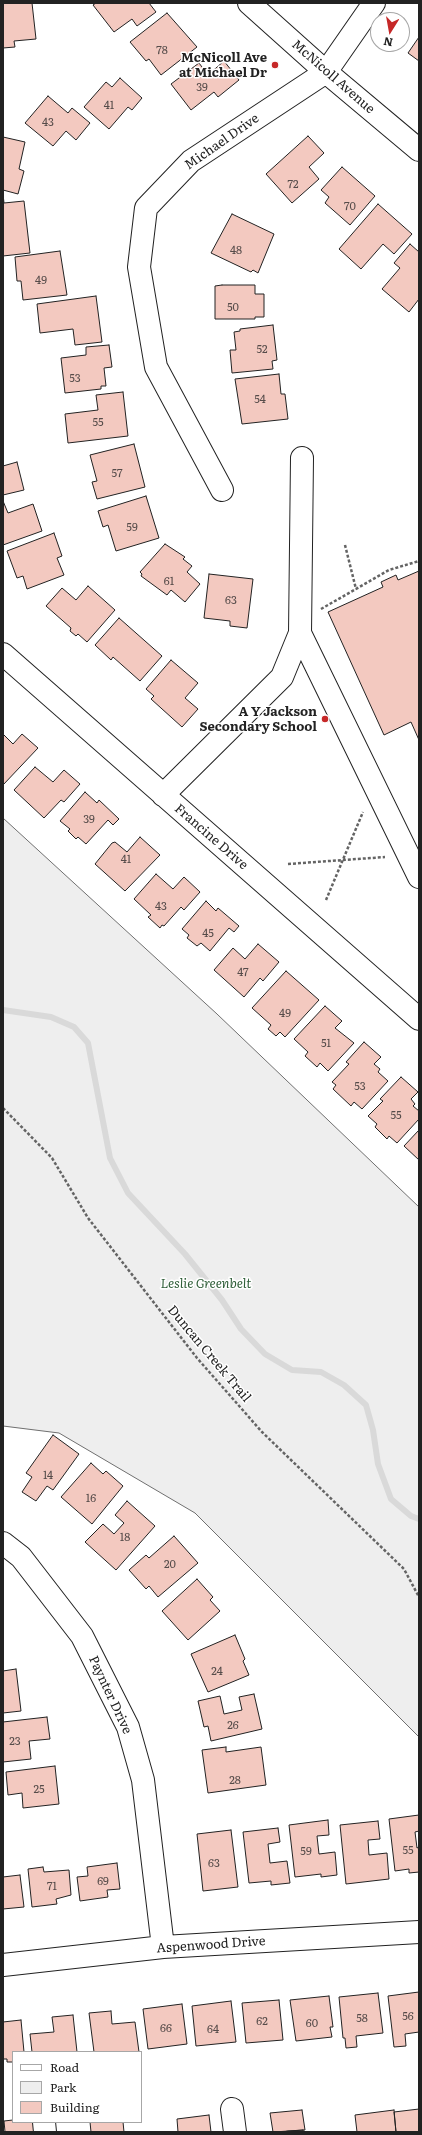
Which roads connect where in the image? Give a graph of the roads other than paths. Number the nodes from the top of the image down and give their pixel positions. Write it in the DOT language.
graph roads {
  1 [pos="249,3"];
  2 [pos="374,3"];
  3 [pos="326,72"];
  4 [pos="419,150"];
  5 [pos="302,458"];
  6 [pos="222,490"];
  7 [pos="300,627"];
  8 [pos="3,654"];
  9 [pos="163,795"];
  10 [pos="419,877"];
  11 [pos="419,1019"];
  12 [pos="3,1543"];
  13 [pos="419,1932"];
  14 [pos="163,1947"];
  15 [pos="3,1965"];
  16 [pos="232,2109"];
  17 [pos="235,2132"];
  1 -- 3 [label="street, McNicoll Avenue"];
  2 -- 3 [label="street, Michael Drive"];
  3 -- 4 [label="street, McNicoll Avenue"];
  3 -- 6 [label="street, Michael Drive"];
  5 -- 7 [label="street"];
  7 -- 9 [label="street"];
  7 -- 10 [label="street"];
  8 -- 9 [label="street, Francine Drive"];
  9 -- 11 [label="street, Francine Drive"];
  12 -- 14 [label="street, Paynter Drive"];
  13 -- 14 [label="street, Aspenwood Drive"];
  14 -- 15 [label="street, Aspenwood Drive"];
  16 -- 17 [label="street"];
}
